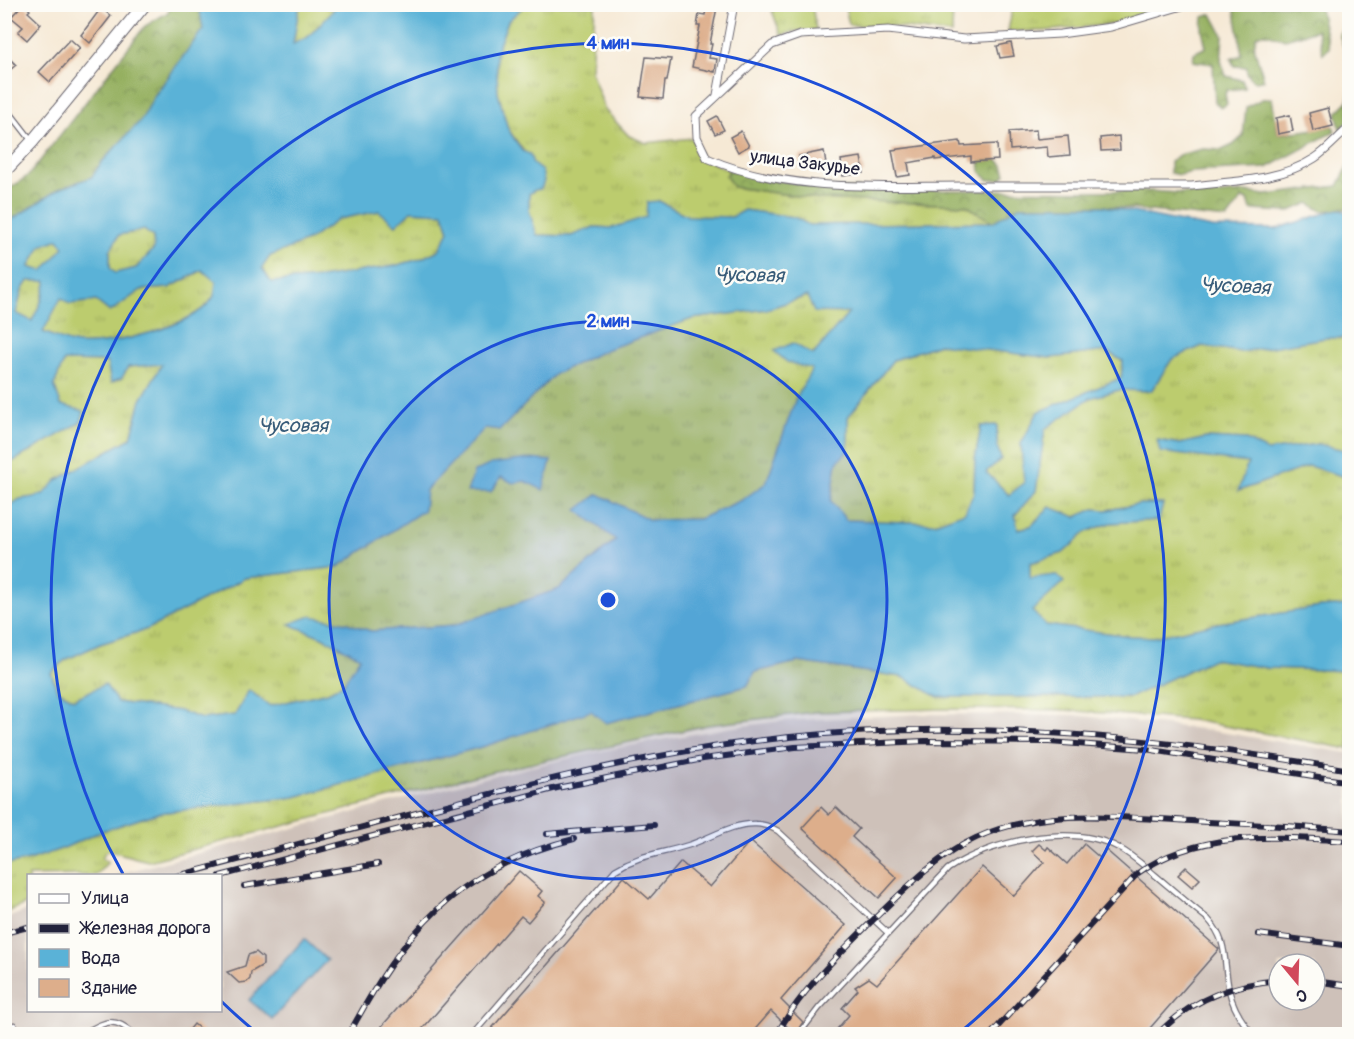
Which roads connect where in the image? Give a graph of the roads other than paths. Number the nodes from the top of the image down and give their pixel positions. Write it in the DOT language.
graph roads {
  1 [pos="145,4"];
  2 [pos="734,4"];
  3 [pos="1189,4"];
  4 [pos="717,95"];
  5 [pos="4,105"];
  6 [pos="1350,127"];
  7 [pos="32,142"];
  8 [pos="4,172"];
  9 [pos="887,932"];
  10 [pos="14,1024"];
  11 [pos="16,1035"];
  12 [pos="82,1035"];
  13 [pos="134,1035"];
  14 [pos="473,1035"];
  15 [pos="799,1035"];
  16 [pos="1253,1035"];
  1 -- 7 [label="street"];
  2 -- 4 [label="street"];
  3 -- 4 [label="street, улица Закурье"];
  4 -- 6 [label="street, улица Закурье"];
  5 -- 7 [label="lane"];
  7 -- 8 [label="street"];
  9 -- 14 [label="lane"];
  9 -- 15 [label="lane"];
  9 -- 16 [label="lane"];
  10 -- 11 [label="lane"];
  12 -- 13 [label="lane"];
}
